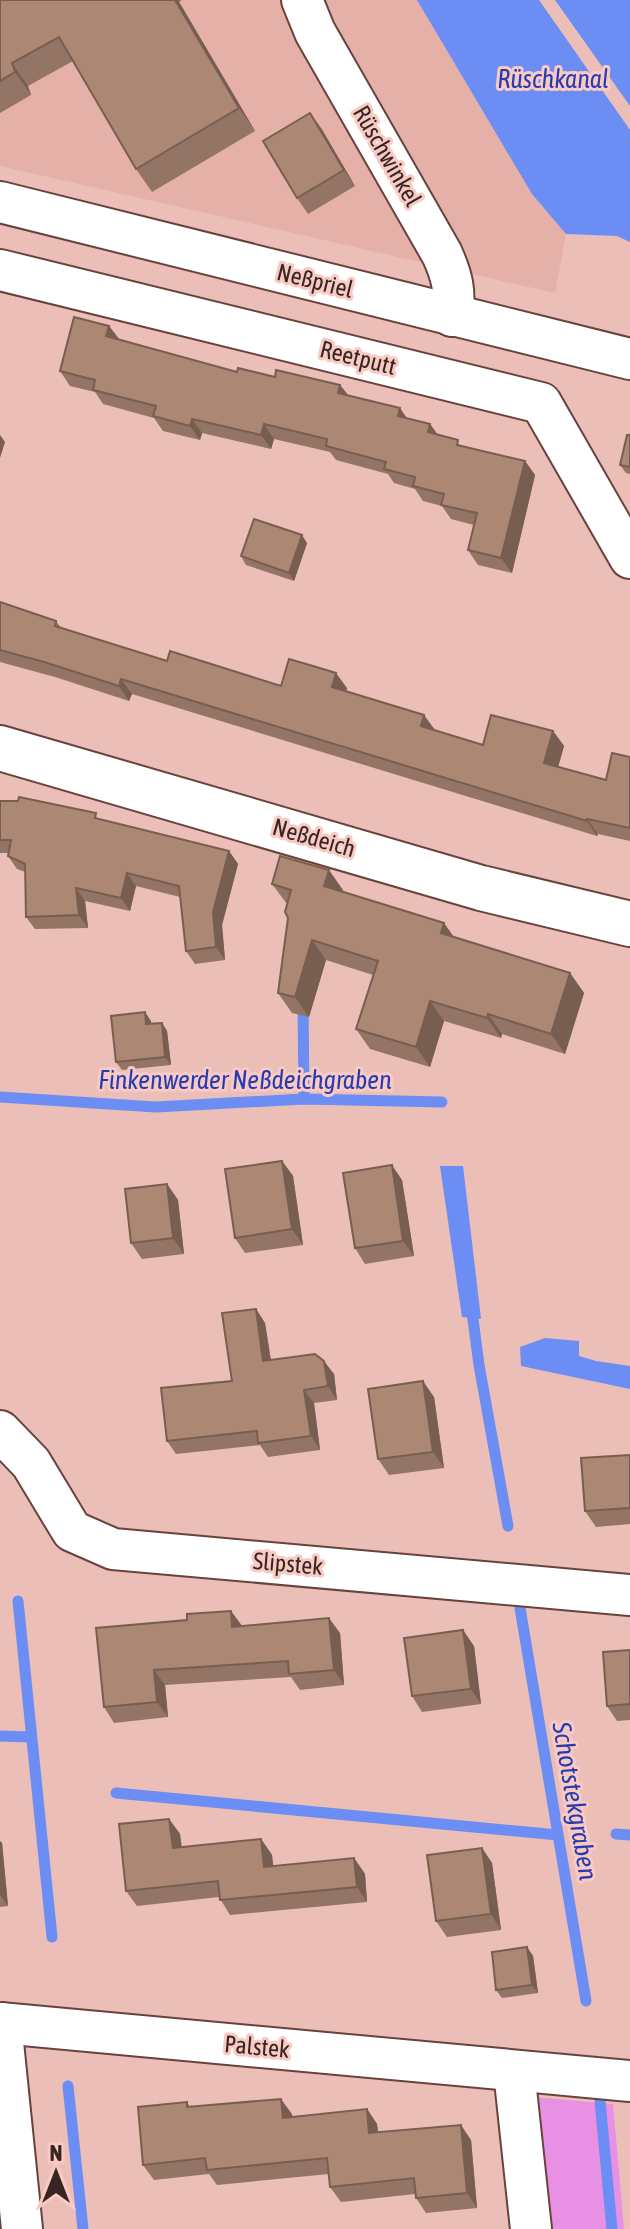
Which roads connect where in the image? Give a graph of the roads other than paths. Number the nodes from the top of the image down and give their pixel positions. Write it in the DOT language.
graph roads {
  1 [pos="302,0"];
  2 [pos="0,202"];
  3 [pos="0,270"];
  4 [pos="452,316"];
  5 [pos="630,359"];
  6 [pos="630,558"];
  7 [pos="0,748"];
  8 [pos="630,924"];
  9 [pos="0,1431"];
  10 [pos="630,1595"];
  11 [pos="0,2023"];
  12 [pos="514,2071"];
  13 [pos="630,2081"];
  14 [pos="22,2229"];
  15 [pos="531,2229"];
  1 -- 4 [label="street, Rüschwinkel"];
  2 -- 4 [label="street, Neßpriel"];
  3 -- 6 [label="street, Reetputt"];
  4 -- 5 [label="street, Neßpriel"];
  7 -- 8 [label="street, Neßdeich"];
  9 -- 10 [label="street, Slipstek"];
  11 -- 12 [label="street, Palstek"];
  11 -- 14 [label="street, Palstek"];
  12 -- 13 [label="street, Palstek"];
  12 -- 15 [label="street"];
}
